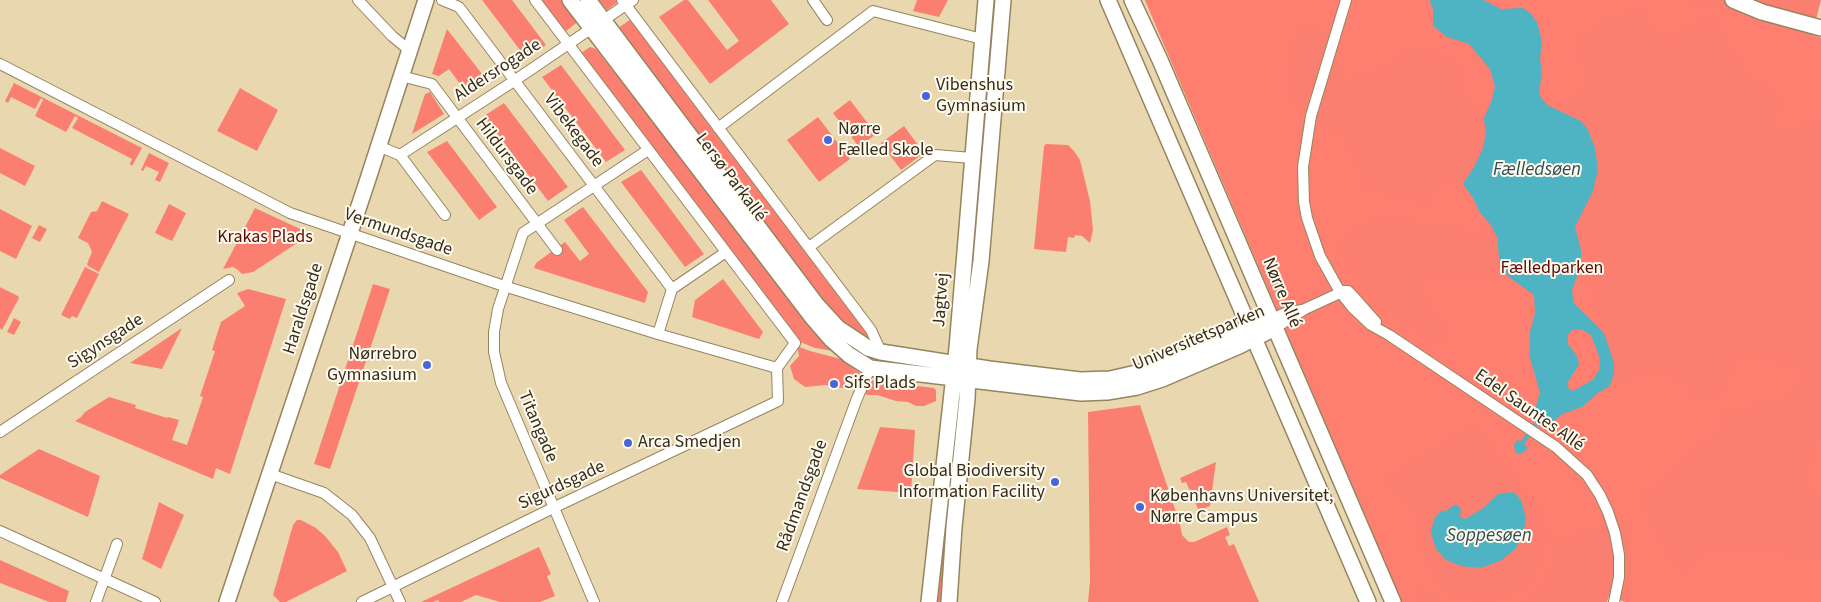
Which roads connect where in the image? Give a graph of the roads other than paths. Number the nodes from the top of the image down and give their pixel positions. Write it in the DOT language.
graph roads {
  1 [pos="358,0"];
  2 [pos="426,0"];
  3 [pos="442,0"];
  4 [pos="535,0"];
  5 [pos="570,0"];
  6 [pos="588,0"];
  7 [pos="812,0"];
  8 [pos="986,0"];
  9 [pos="1004,0"];
  10 [pos="1108,0"];
  11 [pos="1132,0"];
  12 [pos="1346,0"];
  13 [pos="1733,0"];
  14 [pos="1746,0"];
  15 [pos="627,1"];
  16 [pos="1821,18"];
  17 [pos="827,20"];
  18 [pos="598,24"];
  19 [pos="1821,28"];
  20 [pos="982,39"];
  21 [pos="569,44"];
  22 [pos="409,50"];
  23 [pos="0,64"];
  24 [pos="401,76"];
  25 [pos="514,80"];
  26 [pos="456,118"];
  27 [pos="718,128"];
  28 [pos="378,146"];
  29 [pos="648,150"];
  30 [pos="400,155"];
  31 [pos="972,158"];
  32 [pos="593,186"];
  33 [pos="445,215"];
  34 [pos="537,224"];
  35 [pos="349,234"];
  36 [pos="809,247"];
  37 [pos="557,250"];
  38 [pos="726,252"];
  39 [pos="229,280"];
  40 [pos="504,286"];
  41 [pos="672,289"];
  42 [pos="1340,292"];
  43 [pos="1273,323"];
  44 [pos="1252,333"];
  45 [pos="658,334"];
  46 [pos="881,352"];
  47 [pos="777,368"];
  48 [pos="870,368"];
  49 [pos="961,372"];
  50 [pos="0,432"];
  51 [pos="270,474"];
  52 [pos="553,508"];
  53 [pos="0,531"];
  54 [pos="117,544"];
  55 [pos="103,579"];
  56 [pos="393,586"];
  57 [pos="96,602"];
  58 [pos="155,602"];
  59 [pos="227,602"];
  60 [pos="362,602"];
  61 [pos="400,602"];
  62 [pos="594,602"];
  63 [pos="782,602"];
  64 [pos="929,602"];
  65 [pos="949,602"];
  66 [pos="1368,602"];
  67 [pos="1393,602"];
  68 [pos="1614,602"];
  1 -- 22 [label="street"];
  2 -- 22 [label="street, Haraldsgade"];
  3 -- 25 [label="street, Vibekegade"];
  4 -- 21 [label="street"];
  5 -- 18 [label="street, Lersø Parkallé"];
  6 -- 18 [label="street, Lersø Parkallé"];
  7 -- 17 [label="street"];
  8 -- 20 [label="street, Jagtvej"];
  9 -- 49 [label="street, Jagtvej"];
  10 -- 44 [label="street"];
  11 -- 43 [label="street, Nørre Allé"];
  12 -- 42 [label="street, Edel Sauntes Allé"];
  13 -- 19 [label="street"];
  14 -- 16 [label="street"];
  15 -- 18 [label="street, Aldersrogade"];
  15 -- 27 [label="street, Lersø Parkallé"];
  18 -- 21 [label="street, Aldersrogade"];
  18 -- 46 [label="street, Lersø Parkallé"];
  18 -- 48 [label="street, Lersø Parkallé"];
  20 -- 27 [label="street"];
  20 -- 31 [label="street, Jagtvej"];
  21 -- 25 [label="street, Aldersrogade"];
  21 -- 29 [label="street"];
  22 -- 24 [label="street, Haraldsgade"];
  23 -- 35 [label="street, Vermundsgade"];
  24 -- 26 [label="street, Hildursgade"];
  24 -- 28 [label="street, Haraldsgade"];
  25 -- 26 [label="street, Aldersrogade"];
  25 -- 32 [label="street, Vibekegade"];
  26 -- 30 [label="street, Aldersrogade"];
  26 -- 34 [label="street, Hildursgade"];
  27 -- 36 [label="street, Lersø Parkallé"];
  28 -- 30 [label="street"];
  28 -- 35 [label="street, Haraldsgade"];
  29 -- 32 [label="street, Titangade"];
  29 -- 38 [label="street"];
  30 -- 33 [label="street"];
  31 -- 36 [label="street"];
  31 -- 49 [label="street, Jagtvej"];
  32 -- 34 [label="street, Titangade"];
  32 -- 41 [label="street, Vibekegade"];
  34 -- 37 [label="street, Hildursgade"];
  34 -- 40 [label="street, Titangade"];
  35 -- 40 [label="street, Vermundsgade"];
  35 -- 51 [label="street, Haraldsgade"];
  36 -- 46 [label="street, Lersø Parkallé"];
  38 -- 41 [label="street"];
  38 -- 47 [label="street"];
  39 -- 50 [label="street, Sigynsgade"];
  40 -- 45 [label="street, Vermundsgade"];
  40 -- 52 [label="street, Titangade"];
  41 -- 45 [label="street"];
  42 -- 43 [label="street, Universitetsparken"];
  42 -- 68 [label="street, Edel Sauntes Allé"];
  43 -- 44 [label="street, Universitetsparken"];
  43 -- 67 [label="street, Nørre Allé"];
  44 -- 49 [label="street, Universitetsparken"];
  44 -- 66 [label="street"];
  45 -- 47 [label="street, Vermundsgade"];
  46 -- 49 [label="street, Lersø Parkallé"];
  47 -- 52 [label="street, Sigurdsgade"];
  48 -- 49 [label="street, Lersø Parkallé"];
  48 -- 63 [label="street, Rådmandsgade"];
  49 -- 64 [label="street, Jagtvej"];
  49 -- 65 [label="street, Jagtvej"];
  51 -- 56 [label="street"];
  51 -- 59 [label="street, Haraldsgade"];
  52 -- 56 [label="street, Sigurdsgade"];
  52 -- 62 [label="street, Titangade"];
  53 -- 55 [label="street"];
  54 -- 55 [label="street"];
  55 -- 57 [label="street"];
  55 -- 58 [label="street"];
  56 -- 60 [label="street, Sigurdsgade"];
  56 -- 61 [label="street"];
}
